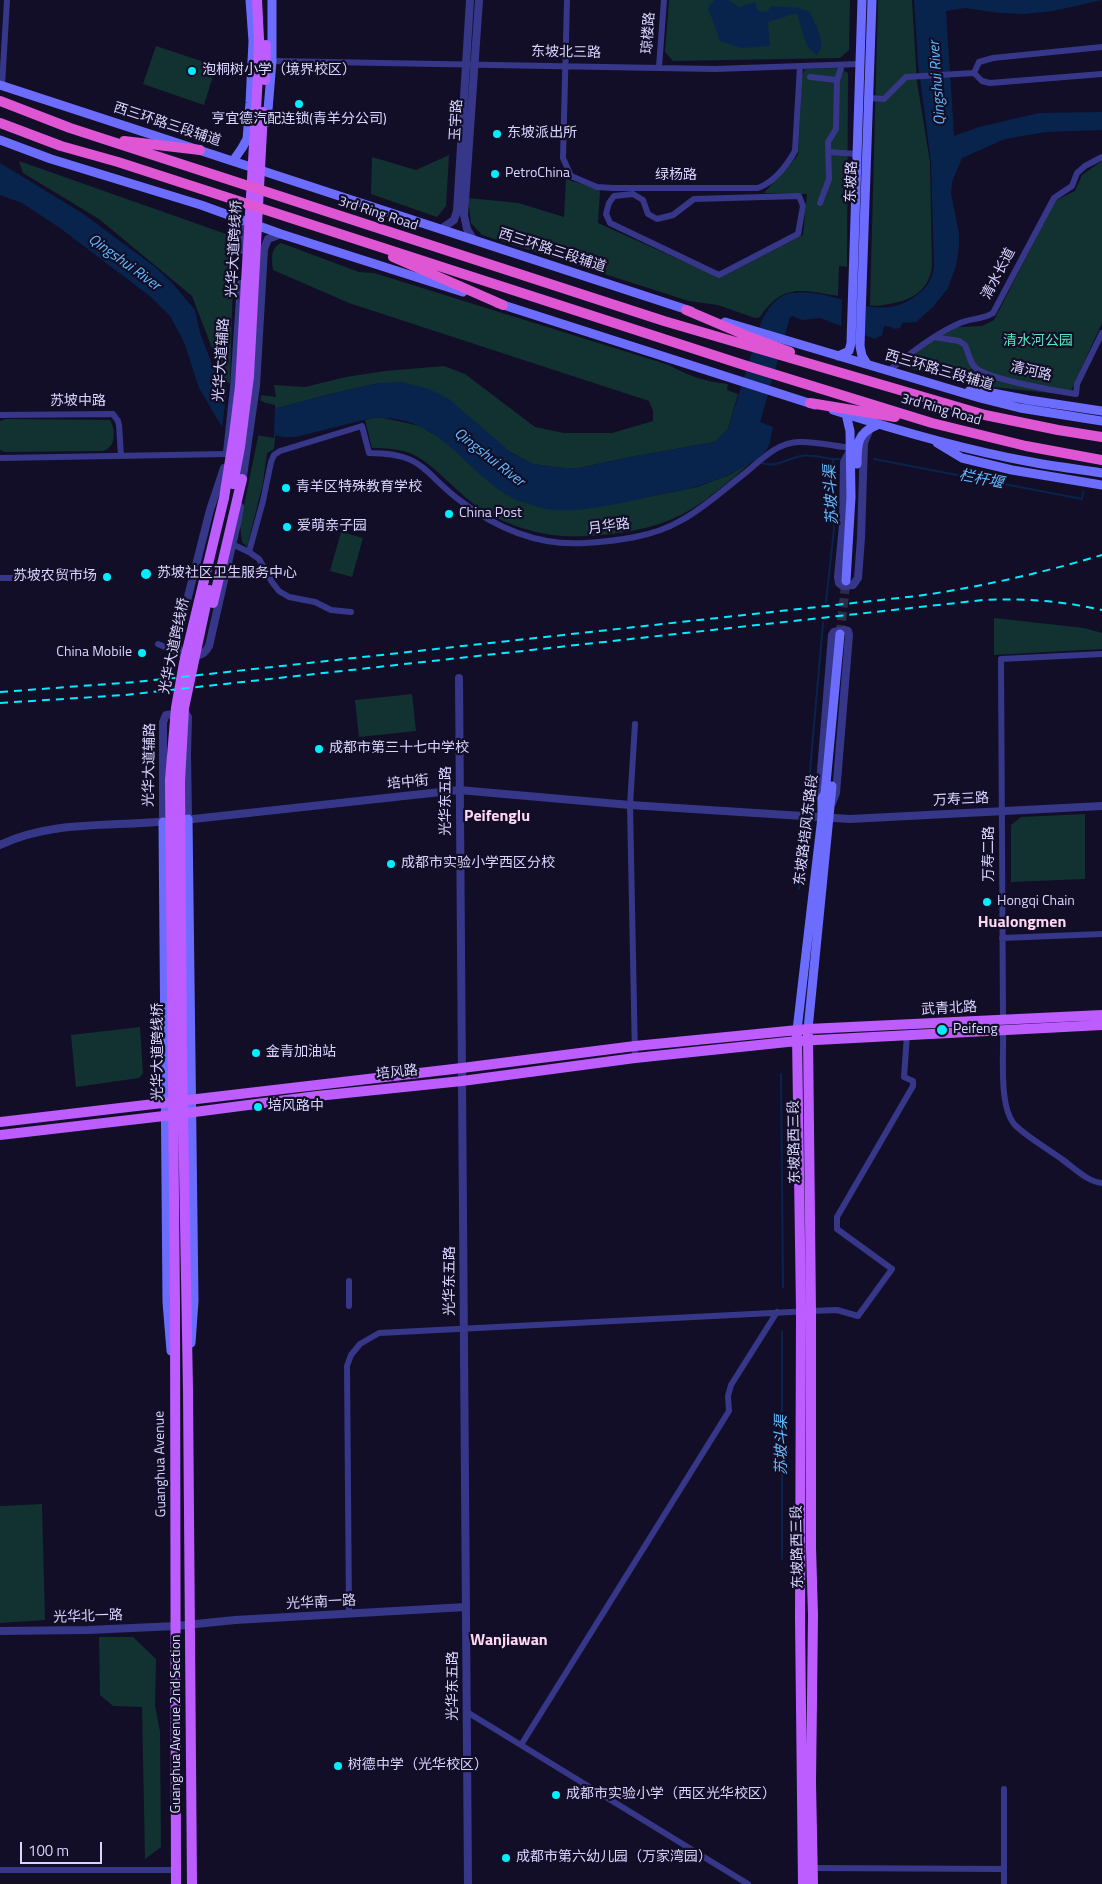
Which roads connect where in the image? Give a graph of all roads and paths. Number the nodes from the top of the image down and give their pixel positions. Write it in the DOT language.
graph roads {
  1 [pos="7,0"];
  2 [pos="250,0"];
  3 [pos="257,0"];
  4 [pos="264,0"];
  5 [pos="272,0"];
  6 [pos="470,0"];
  7 [pos="479,0"];
  8 [pos="567,0"];
  9 [pos="664,0"];
  10 [pos="862,0"];
  11 [pos="872,0"];
  12 [pos="1102,47"];
  13 [pos="272,61"];
  14 [pos="469,64"];
  15 [pos="859,64"];
  16 [pos="566,65"];
  17 [pos="842,65"];
  18 [pos="800,66"];
  19 [pos="659,67"];
  20 [pos="974,73"];
  21 [pos="1102,74"];
  22 [pos="810,77"];
  23 [pos="837,80"];
  24 [pos="1,86"];
  25 [pos="869,98"];
  26 [pos="0,101"];
  27 [pos="0,123"];
  28 [pos="102,139"];
  29 [pos="247,139"];
  30 [pos="0,140"];
  31 [pos="265,146"];
  32 [pos="200,150"];
  33 [pos="829,152"];
  34 [pos="856,154"];
  35 [pos="1102,157"];
  36 [pos="233,160"];
  37 [pos="272,173"];
  38 [pos="613,188"];
  39 [pos="614,196"];
  40 [pos="820,203"];
  41 [pos="235,217"];
  42 [pos="454,220"];
  43 [pos="465,224"];
  44 [pos="441,229"];
  45 [pos="337,233"];
  46 [pos="281,234"];
  47 [pos="473,239"];
  48 [pos="857,291"];
  49 [pos="503,305"];
  50 [pos="686,310"];
  51 [pos="1102,334"];
  52 [pos="934,337"];
  53 [pos="752,338"];
  54 [pos="856,342"];
  55 [pos="784,348"];
  56 [pos="838,356"];
  57 [pos="866,364"];
  58 [pos="888,371"];
  59 [pos="954,391"];
  60 [pos="810,403"];
  61 [pos="1102,411"];
  62 [pos="846,414"];
  63 [pos="0,415"];
  64 [pos="1102,421"];
  65 [pos="932,423"];
  66 [pos="875,426"];
  67 [pos="1102,437"];
  68 [pos="930,439"];
  69 [pos="851,449"];
  70 [pos="226,454"];
  71 [pos="121,456"];
  72 [pos="0,458"];
  73 [pos="1102,460"];
  74 [pos="1102,473"];
  75 [pos="222,476"];
  76 [pos="242,479"];
  77 [pos="1102,485"];
  78 [pos="232,544"];
  79 [pos="249,552"];
  80 [pos="0,578"];
  81 [pos="13,578"];
  82 [pos="351,612"];
  83 [pos="158,644"];
  84 [pos="181,654"];
  85 [pos="1102,654"];
  86 [pos="458,678"];
  87 [pos="184,708"];
  88 [pos="635,724"];
  89 [pos="173,743"];
  90 [pos="459,790"];
  91 [pos="822,798"];
  92 [pos="630,805"];
  93 [pos="1102,806"];
  94 [pos="830,807"];
  95 [pos="1002,810"];
  96 [pos="825,818"];
  97 [pos="188,819"];
  98 [pos="163,822"];
  99 [pos="0,845"];
  100 [pos="1102,934"];
  101 [pos="1002,938"];
  102 [pos="1102,1015"];
  103 [pos="1003,1025"];
  104 [pos="1102,1025"];
  105 [pos="802,1030"];
  106 [pos="907,1035"];
  107 [pos="802,1041"];
  108 [pos="635,1046"];
  109 [pos="635,1058"];
  110 [pos="462,1068"];
  111 [pos="462,1080"];
  112 [pos="190,1100"];
  113 [pos="164,1103"];
  114 [pos="190,1113"];
  115 [pos="164,1116"];
  116 [pos="0,1122"];
  117 [pos="0,1134"];
  118 [pos="165,1173"];
  119 [pos="191,1175"];
  120 [pos="1102,1182"];
  121 [pos="348,1281"];
  122 [pos="186,1301"];
  123 [pos="175,1302"];
  124 [pos="348,1306"];
  125 [pos="806,1311"];
  126 [pos="777,1312"];
  127 [pos="464,1328"];
  128 [pos="174,1390"];
  129 [pos="188,1390"];
  130 [pos="466,1606"];
  131 [pos="349,1614"];
  132 [pos="190,1625"];
  133 [pos="176,1626"];
  134 [pos="0,1631"];
  135 [pos="467,1712"];
  136 [pos="521,1745"];
  137 [pos="1004,1789"];
  138 [pos="814,1867"];
  139 [pos="803,1868"];
  140 [pos="1004,1869"];
  141 [pos="0,1870"];
  142 [pos="176,1870"];
  143 [pos="176,1884"];
  144 [pos="192,1884"];
  145 [pos="468,1884"];
  146 [pos="748,1884"];
  147 [pos="803,1884"];
  148 [pos="813,1884"];
  149 [pos="1004,1884"];
  1 -- 24 [label="street"];
  2 -- 29 [label="main road"];
  3 -- 89 [label="main road, 光华大道跨线桥"];
  4 -- 87 [label="main road, 光华大道跨线桥"];
  5 -- 13 [label="main road"];
  6 -- 14 [label="street, 玉宇路"];
  7 -- 14 [label="street, 玉宇路"];
  8 -- 16 [label="street"];
  9 -- 19 [label="street, 琼楼路"];
  10 -- 15 [label="main road, 东坡路"];
  11 -- 25 [label="main road, 东坡路"];
  12 -- 20 [label="street"];
  13 -- 14 [label="street, 东坡北三路"];
  13 -- 31 [label="main road"];
  14 -- 16 [label="street, 东坡北三路"];
  14 -- 42 [label="street, 玉宇路"];
  14 -- 43 [label="street, 玉宇路"];
  15 -- 17 [label="street, 东坡北三路"];
  15 -- 34 [label="main road, 东坡路"];
  16 -- 19 [label="street, 东坡北三路"];
  16 -- 38 [label="street, 绿杨路"];
  17 -- 18 [label="street, 东坡北三路"];
  17 -- 23 [label="street"];
  18 -- 19 [label="street, 东坡北三路"];
  18 -- 38 [label="street, 绿杨路"];
  20 -- 21 [label="street"];
  20 -- 25 [label="street"];
  22 -- 23 [label="street"];
  23 -- 33 [label="street"];
  24 -- 32 [label="main road, 西三环路三段辅道"];
  25 -- 48 [label="main road, 东坡路"];
  26 -- 28 [label="highway, 3rd Ring Road"];
  27 -- 45 [label="highway"];
  28 -- 32 [label="highway"];
  28 -- 53 [label="highway, 3rd Ring Road"];
  29 -- 31 [label="main road"];
  29 -- 36 [label="main road"];
  30 -- 41 [label="main road"];
  31 -- 37 [label="main road"];
  32 -- 36 [label="main road, 西三环路三段辅道"];
  33 -- 34 [label="street"];
  33 -- 40 [label="street"];
  34 -- 48 [label="main road, 东坡路"];
  35 -- 52 [label="street, 清水长道"];
  36 -- 37 [label="main road, 西三环路三段辅道"];
  37 -- 44 [label="main road, 西三环路三段辅道"];
  38 -- 39 [label="street"];
  39 -- 39 [label="street"];
  41 -- 46 [label="main road"];
  41 -- 70 [label="street, 光华大道辅路"];
  42 -- 43 [label="street"];
  42 -- 44 [label="street"];
  43 -- 47 [label="street"];
  44 -- 47 [label="main road, 西三环路三段辅道"];
  45 -- 49 [label="highway"];
  45 -- 65 [label="highway, 3rd Ring Road"];
  46 -- 49 [label="main road"];
  46 -- 76 [label="street"];
  47 -- 50 [label="main road, 西三环路三段辅道"];
  48 -- 54 [label="main road, 东坡路"];
  49 -- 60 [label="main road"];
  50 -- 53 [label="highway"];
  51 -- 52 [label="street, 清河路"];
  52 -- 58 [label="street, 清水长道"];
  53 -- 55 [label="highway, 3rd Ring Road"];
  53 -- 55 [label="main road, 西三环路三段辅道"];
  54 -- 56 [label="main road"];
  54 -- 57 [label="main road, 东坡路"];
  55 -- 56 [label="main road, 西三环路三段辅道"];
  55 -- 67 [label="highway, 3rd Ring Road"];
  56 -- 57 [label="main road, 西三环路三段辅道"];
  57 -- 58 [label="main road, 西三环路三段辅道"];
  58 -- 59 [label="main road, 西三环路三段辅道"];
  59 -- 61 [label="main road"];
  59 -- 64 [label="main road, 西三环路三段辅道"];
  60 -- 62 [label="main road"];
  60 -- 65 [label="highway"];
  62 -- 66 [label="main road"];
  62 -- 69 [label="main road"];
  63 -- 71 [label="street, 苏坡中路"];
  65 -- 73 [label="highway, 3rd Ring Road"];
  66 -- 68 [label="main road"];
  66 -- 69 [label="main road"];
  66 -- 69 [label="street"];
  68 -- 74 [label="main road"];
  68 -- 77 [label="main road"];
  69 -- 79 [label="street, 月华路"];
  70 -- 71 [label="street"];
  70 -- 75 [label="street, 光华大道辅路"];
  71 -- 72 [label="street"];
  75 -- 84 [label="street, 光华大道辅路"];
  75 -- 89 [label="main road"];
  76 -- 78 [label="street"];
  76 -- 87 [label="main road"];
  78 -- 79 [label="street"];
  78 -- 84 [label="street"];
  79 -- 82 [label="street"];
  80 -- 81 [label="street"];
  83 -- 84 [label="street"];
  85 -- 95 [label="street, 万寿二路"];
  86 -- 90 [label="street, 光华东五路"];
  87 -- 122 [label="main road, 光华大道跨线桥"];
  88 -- 92 [label="street"];
  89 -- 123 [label="main road, 光华大道跨线桥"];
  90 -- 92 [label="street, 培中街"];
  90 -- 97 [label="street, 培中街"];
  90 -- 110 [label="street, 光华东五路"];
  91 -- 94 [label="main road, 东坡路培风东路段"];
  91 -- 94 [label="street"];
  91 -- 96 [label="main road, 东坡路培风东路段"];
  92 -- 96 [label="street, 培中街"];
  92 -- 108 [label="street"];
  93 -- 95 [label="street, 万寿三路"];
  94 -- 96 [label="main road, 东坡路培风东路段"];
  95 -- 96 [label="street, 万寿三路"];
  95 -- 101 [label="street, 万寿二路"];
  96 -- 105 [label="main road, 东坡路培风东路段"];
  97 -- 98 [label="street, 培中街"];
  97 -- 98 [label="street, 光华大道辅路"];
  97 -- 112 [label="main road, 光华大道辅路"];
  98 -- 99 [label="street, 培中街"];
  98 -- 113 [label="main road, 光华大道辅路"];
  100 -- 101 [label="street"];
  101 -- 103 [label="street, 万寿二路"];
  102 -- 103 [label="main road, 武青北路"];
  103 -- 104 [label="main road, 武青北路"];
  103 -- 105 [label="main road, 武青北路"];
  103 -- 106 [label="main road, 武青北路"];
  103 -- 120 [label="street, 万寿二路"];
  105 -- 107 [label="main road, 东坡路西三段"];
  105 -- 108 [label="main road, 培风路"];
  106 -- 107 [label="main road, 武青北路"];
  106 -- 125 [label="street"];
  107 -- 109 [label="main road, 培风路"];
  107 -- 125 [label="main road, 东坡路西三段"];
  108 -- 109 [label="street"];
  108 -- 110 [label="main road, 培风路"];
  109 -- 111 [label="main road, 培风路"];
  110 -- 111 [label="street, 光华东五路"];
  110 -- 112 [label="main road, 培风路"];
  111 -- 114 [label="main road, 培风路"];
  111 -- 127 [label="street, 光华东五路"];
  112 -- 113 [label="main road, 培风路"];
  112 -- 114 [label="main road, 光华大道辅路"];
  113 -- 115 [label="main road, 光华大道辅路"];
  113 -- 116 [label="main road, 培风路"];
  114 -- 115 [label="main road, 培风路"];
  114 -- 119 [label="main road, 光华大道辅路"];
  115 -- 117 [label="main road, 培风路"];
  115 -- 118 [label="main road, 光华大道辅路"];
  118 -- 119 [label="main road"];
  118 -- 128 [label="main road, 光华大道辅路"];
  119 -- 129 [label="main road, 光华大道辅路"];
  121 -- 124 [label="street"];
  122 -- 129 [label="main road, Guanghua Avenue"];
  123 -- 128 [label="main road, Guanghua Avenue"];
  125 -- 126 [label="street"];
  125 -- 138 [label="main road, 东坡路西三段"];
  125 -- 139 [label="main road, 东坡路西三段"];
  126 -- 127 [label="street"];
  126 -- 136 [label="street"];
  127 -- 130 [label="street, 光华东五路"];
  127 -- 131 [label="street"];
  128 -- 133 [label="main road, Guanghua Avenue"];
  129 -- 132 [label="main road, Guanghua Avenue"];
  130 -- 131 [label="street, 光华南一路"];
  130 -- 135 [label="street, 光华东五路"];
  131 -- 132 [label="street, 光华南一路"];
  132 -- 133 [label="street, 光华南一路"];
  132 -- 144 [label="main road, Guanghua Avenue 2nd Section"];
  133 -- 134 [label="street, 光华北一路"];
  133 -- 142 [label="main road, Guanghua Avenue 2nd Section"];
  135 -- 136 [label="street"];
  135 -- 145 [label="street, 光华东五路"];
  136 -- 146 [label="street"];
  137 -- 140 [label="street"];
  138 -- 139 [label="street"];
  138 -- 140 [label="street"];
  138 -- 148 [label="main road, 东坡路西三段"];
  139 -- 147 [label="main road, 东坡路西三段"];
  140 -- 149 [label="street"];
  141 -- 142 [label="street"];
  142 -- 143 [label="main road, Guanghua Avenue 2nd Section"];
}
